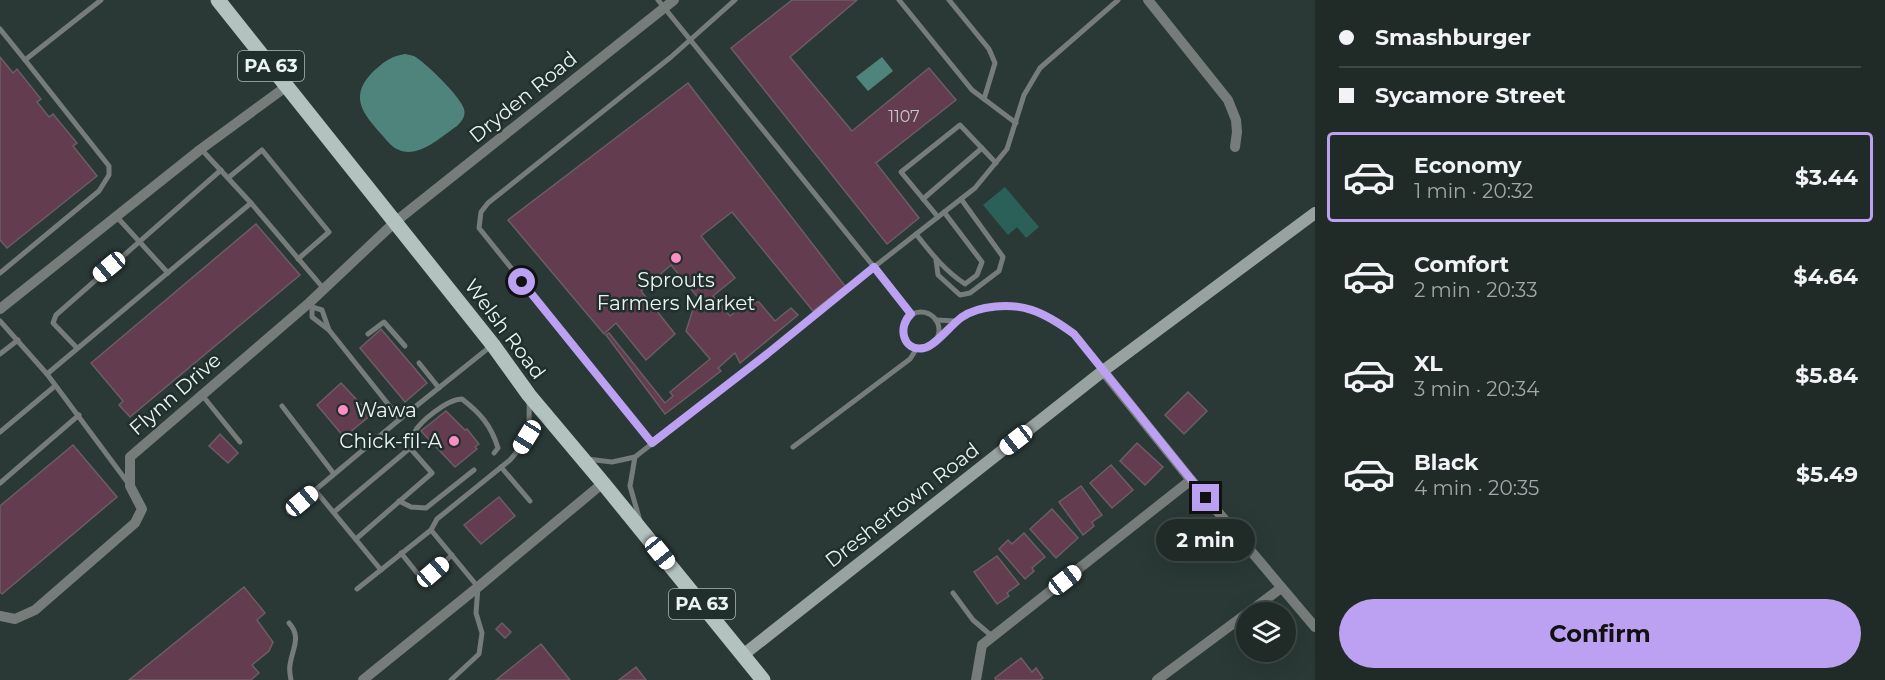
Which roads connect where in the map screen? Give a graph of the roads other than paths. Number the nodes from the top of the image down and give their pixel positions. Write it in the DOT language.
graph roads {
  1 [pos="101,0"];
  2 [pos="735,0"];
  3 [pos="899,0"];
  4 [pos="949,0"];
  5 [pos="1118,0"];
  6 [pos="1148,0"];
  7 [pos="218,2"];
  8 [pos="666,2"];
  9 [pos="0,29"];
  10 [pos="692,40"];
  11 [pos="25,60"];
  12 [pos="287,86"];
  13 [pos="984,99"];
  14 [pos="1016,123"];
  15 [pos="1235,147"];
  16 [pos="982,148"];
  17 [pos="201,149"];
  18 [pos="996,163"];
  19 [pos="221,170"];
  20 [pos="228,178"];
  21 [pos="923,199"];
  22 [pos="961,199"];
  23 [pos="251,203"];
  24 [pos="944,212"];
  25 [pos="1315,213"];
  26 [pos="116,216"];
  27 [pos="938,217"];
  28 [pos="395,222"];
  29 [pos="916,234"];
  30 [pos="140,242"];
  31 [pos="298,259"];
  32 [pos="936,260"];
  33 [pos="874,267"];
  34 [pos="0,273"];
  35 [pos="168,273"];
  36 [pos="324,289"];
  37 [pos="310,305"];
  38 [pos="0,309"];
  39 [pos="911,314"];
  40 [pos="936,320"];
  41 [pos="0,321"];
  42 [pos="956,321"];
  43 [pos="329,330"];
  44 [pos="368,334"];
  45 [pos="938,338"];
  46 [pos="18,340"];
  47 [pos="493,345"];
  48 [pos="405,346"];
  49 [pos="77,348"];
  50 [pos="917,348"];
  51 [pos="0,354"];
  52 [pos="419,363"];
  53 [pos="1103,371"];
  54 [pos="47,374"];
  55 [pos="55,386"];
  56 [pos="439,388"];
  57 [pos="202,395"];
  58 [pos="529,395"];
  59 [pos="282,406"];
  60 [pos="79,415"];
  61 [pos="400,419"];
  62 [pos="0,432"];
  63 [pos="240,442"];
  64 [pos="652,443"];
  65 [pos="793,447"];
  66 [pos="410,448"];
  67 [pos="494,453"];
  68 [pos="635,457"];
  69 [pos="582,458"];
  70 [pos="501,467"];
  71 [pos="474,470"];
  72 [pos="334,474"];
  73 [pos="1191,480"];
  74 [pos="0,483"];
  75 [pos="603,483"];
  76 [pos="130,486"];
  77 [pos="315,490"];
  78 [pos="399,501"];
  79 [pos="530,501"];
  80 [pos="289,512"];
  81 [pos="334,512"];
  82 [pos="431,530"];
  83 [pos="643,531"];
  84 [pos="356,539"];
  85 [pos="401,554"];
  86 [pos="452,555"];
  87 [pos="381,570"];
  88 [pos="478,587"];
  89 [pos="1281,588"];
  90 [pos="357,589"];
  91 [pos="953,593"];
  92 [pos="1263,602"];
  93 [pos="0,616"];
  94 [pos="1236,622"];
  95 [pos="289,623"];
  96 [pos="1315,627"];
  97 [pos="993,637"];
  98 [pos="743,655"];
  99 [pos="367,679"];
  100 [pos="291,680"];
  101 [pos="451,680"];
  102 [pos="763,680"];
  103 [pos="976,680"];
  104 [pos="1157,680"];
  1 -- 11 [label="lane"];
  2 -- 10 [label="lane"];
  3 -- 13 [label="lane"];
  4 -- 13 [label="lane"];
  5 -- 14 [label="lane"];
  6 -- 15 [label="street"];
  7 -- 12 [label="main road, Welsh Road / PA 63"];
  8 -- 10 [label="lane"];
  8 -- 28 [label="street, Dryden Road"];
  9 -- 11 [label="lane"];
  10 -- 33 [label="lane"];
  10 -- 64 [label="lane"];
  11 -- 34 [label="lane"];
  12 -- 17 [label="street"];
  12 -- 28 [label="main road, Welsh Road / PA 63"];
  13 -- 14 [label="lane"];
  14 -- 18 [label="lane"];
  16 -- 18 [label="lane"];
  16 -- 21 [label="lane"];
  16 -- 21 [label="lane"];
  17 -- 19 [label="lane"];
  17 -- 26 [label="street"];
  18 -- 22 [label="lane"];
  19 -- 20 [label="lane"];
  19 -- 30 [label="lane"];
  20 -- 23 [label="lane"];
  20 -- 31 [label="lane"];
  21 -- 27 [label="lane"];
  22 -- 24 [label="lane"];
  22 -- 32 [label="lane"];
  23 -- 31 [label="lane"];
  23 -- 35 [label="lane"];
  24 -- 27 [label="lane"];
  24 -- 32 [label="lane"];
  25 -- 53 [label="main road, Dreshertown Road"];
  26 -- 30 [label="lane"];
  26 -- 38 [label="street"];
  27 -- 29 [label="lane"];
  28 -- 36 [label="street, Flynn Drive"];
  28 -- 47 [label="main road, Welsh Road / PA 63"];
  29 -- 32 [label="lane"];
  29 -- 33 [label="lane"];
  30 -- 35 [label="lane"];
  30 -- 49 [label="lane"];
  31 -- 36 [label="lane"];
  33 -- 39 [label="lane"];
  33 -- 64 [label="lane"];
  35 -- 49 [label="lane"];
  36 -- 37 [label="street, Flynn Drive"];
  37 -- 43 [label="lane"];
  37 -- 43 [label="lane"];
  37 -- 57 [label="street, Flynn Drive"];
  39 -- 40 [label="lane"];
  39 -- 50 [label="lane"];
  40 -- 42 [label="lane"];
  40 -- 45 [label="lane"];
  41 -- 46 [label="lane"];
  42 -- 45 [label="lane"];
  42 -- 53 [label="lane"];
  43 -- 61 [label="lane"];
  44 -- 48 [label="lane"];
  45 -- 50 [label="lane"];
  46 -- 51 [label="lane"];
  46 -- 54 [label="lane"];
  47 -- 56 [label="lane"];
  47 -- 58 [label="main road, Welsh Road / PA 63"];
  49 -- 54 [label="lane"];
  50 -- 65 [label="lane"];
  52 -- 56 [label="lane"];
  53 -- 73 [label="street"];
  53 -- 98 [label="main road, Dreshertown Road"];
  54 -- 55 [label="lane"];
  55 -- 60 [label="lane"];
  55 -- 62 [label="lane"];
  56 -- 61 [label="lane"];
  57 -- 63 [label="lane"];
  57 -- 76 [label="street, Flynn Drive"];
  58 -- 69 [label="main road, Welsh Road / PA 63"];
  58 -- 70 [label="lane"];
  59 -- 72 [label="lane"];
  60 -- 74 [label="lane"];
  60 -- 76 [label="lane"];
  61 -- 72 [label="lane"];
  64 -- 68 [label="lane"];
  66 -- 67 [label="lane"];
  66 -- 78 [label="lane"];
  66 -- 81 [label="lane"];
  68 -- 69 [label="lane"];
  68 -- 83 [label="lane"];
  69 -- 75 [label="main road, Welsh Road / PA 63"];
  70 -- 79 [label="lane"];
  70 -- 82 [label="lane"];
  71 -- 78 [label="lane"];
  72 -- 77 [label="lane"];
  73 -- 89 [label="street"];
  73 -- 97 [label="street"];
  75 -- 83 [label="main road, Welsh Road / PA 63"];
  75 -- 88 [label="street"];
  76 -- 93 [label="street, Flynn Drive"];
  77 -- 80 [label="lane"];
  77 -- 81 [label="lane"];
  78 -- 84 [label="lane"];
  81 -- 84 [label="lane"];
  82 -- 85 [label="lane"];
  82 -- 86 [label="lane"];
  83 -- 98 [label="main road, Welsh Road / PA 63"];
  84 -- 87 [label="lane"];
  85 -- 86 [label="lane"];
  85 -- 87 [label="lane"];
  86 -- 88 [label="lane"];
  87 -- 90 [label="lane"];
  88 -- 99 [label="street"];
  88 -- 101 [label="lane"];
  89 -- 92 [label="street"];
  89 -- 96 [label="street"];
  91 -- 97 [label="lane"];
  94 -- 104 [label="street"];
  95 -- 100 [label="lane"];
  97 -- 103 [label="street"];
  98 -- 102 [label="main road, Welsh Road / PA 63"];
}
